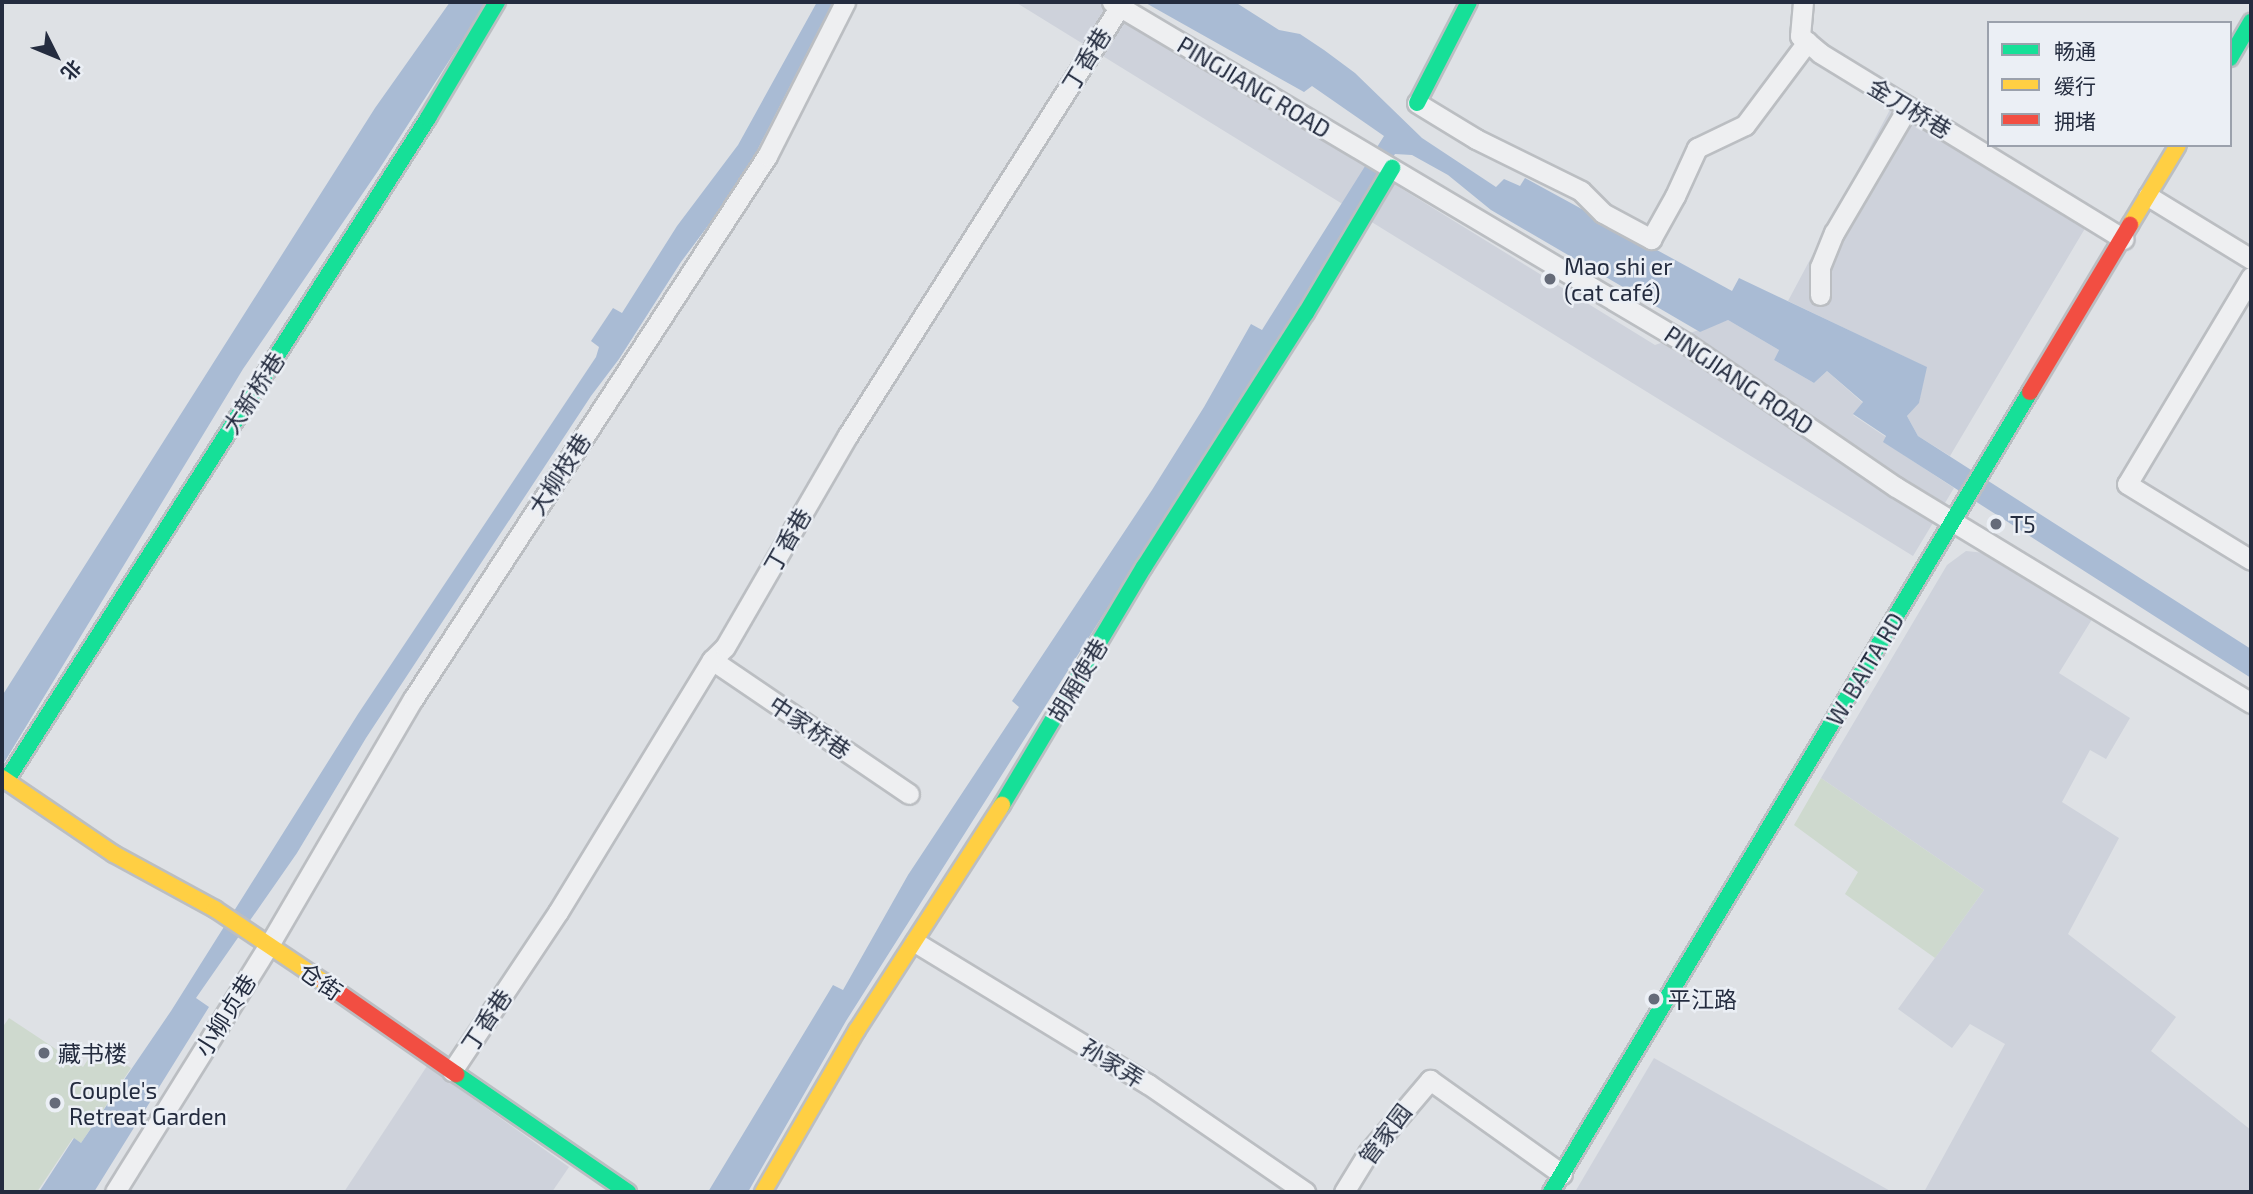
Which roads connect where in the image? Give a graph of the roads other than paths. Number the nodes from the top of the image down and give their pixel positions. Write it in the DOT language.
graph roads {
  1 [pos="497,2"];
  2 [pos="845,2"];
  3 [pos="1469,2"];
  4 [pos="1803,2"];
  5 [pos="1116,4"];
  6 [pos="2251,22"];
  7 [pos="1807,42"];
  8 [pos="2232,55"];
  9 [pos="1417,103"];
  10 [pos="1908,107"];
  11 [pos="2177,147"];
  12 [pos="1391,168"];
  13 [pos="2148,196"];
  14 [pos="2124,239"];
  15 [pos="2251,259"];
  16 [pos="2251,277"];
  17 [pos="1820,295"];
  18 [pos="1956,515"];
  19 [pos="2251,560"];
  20 [pos="712,660"];
  21 [pos="2251,703"];
  22 [pos="3,782"];
  23 [pos="909,794"];
  24 [pos="915,942"];
  25 [pos="270,945"];
  26 [pos="452,1072"];
  27 [pos="1562,1174"];
  28 [pos="115,1192"];
  29 [pos="628,1192"];
  30 [pos="763,1192"];
  31 [pos="1305,1192"];
  32 [pos="1344,1192"];
  33 [pos="1551,1192"];
  1 -- 22 [label="street, 大新桥巷"];
  2 -- 25 [label="street, 大柳枝巷"];
  3 -- 9 [label="street"];
  4 -- 7 [label="street"];
  5 -- 12 [label="street, PINGJIANG ROAD"];
  5 -- 20 [label="street, 丁香巷"];
  6 -- 8 [label="street"];
  7 -- 9 [label="street"];
  7 -- 10 [label="street, 金刀桥巷"];
  10 -- 14 [label="street, 金刀桥巷"];
  10 -- 17 [label="street"];
  11 -- 13 [label="street, W. BAITA RD"];
  12 -- 18 [label="street, PINGJIANG ROAD"];
  12 -- 24 [label="street, 胡厢使巷"];
  13 -- 14 [label="street, W. BAITA RD"];
  13 -- 15 [label="street"];
  14 -- 18 [label="street, W. BAITA RD"];
  16 -- 19 [label="street"];
  18 -- 21 [label="street, PINGJIANG ROAD"];
  18 -- 27 [label="street, W. BAITA RD"];
  20 -- 23 [label="street, 中家桥巷"];
  20 -- 26 [label="street, 丁香巷"];
  22 -- 25 [label="street, 仓街"];
  24 -- 30 [label="street, 胡厢使巷"];
  24 -- 31 [label="street, 孙家弄"];
  25 -- 26 [label="street, 仓街"];
  25 -- 28 [label="street, 小柳贞巷"];
  26 -- 29 [label="street, 仓街"];
  27 -- 32 [label="street, 管家园"];
  27 -- 33 [label="street, W. BAITA RD"];
}
